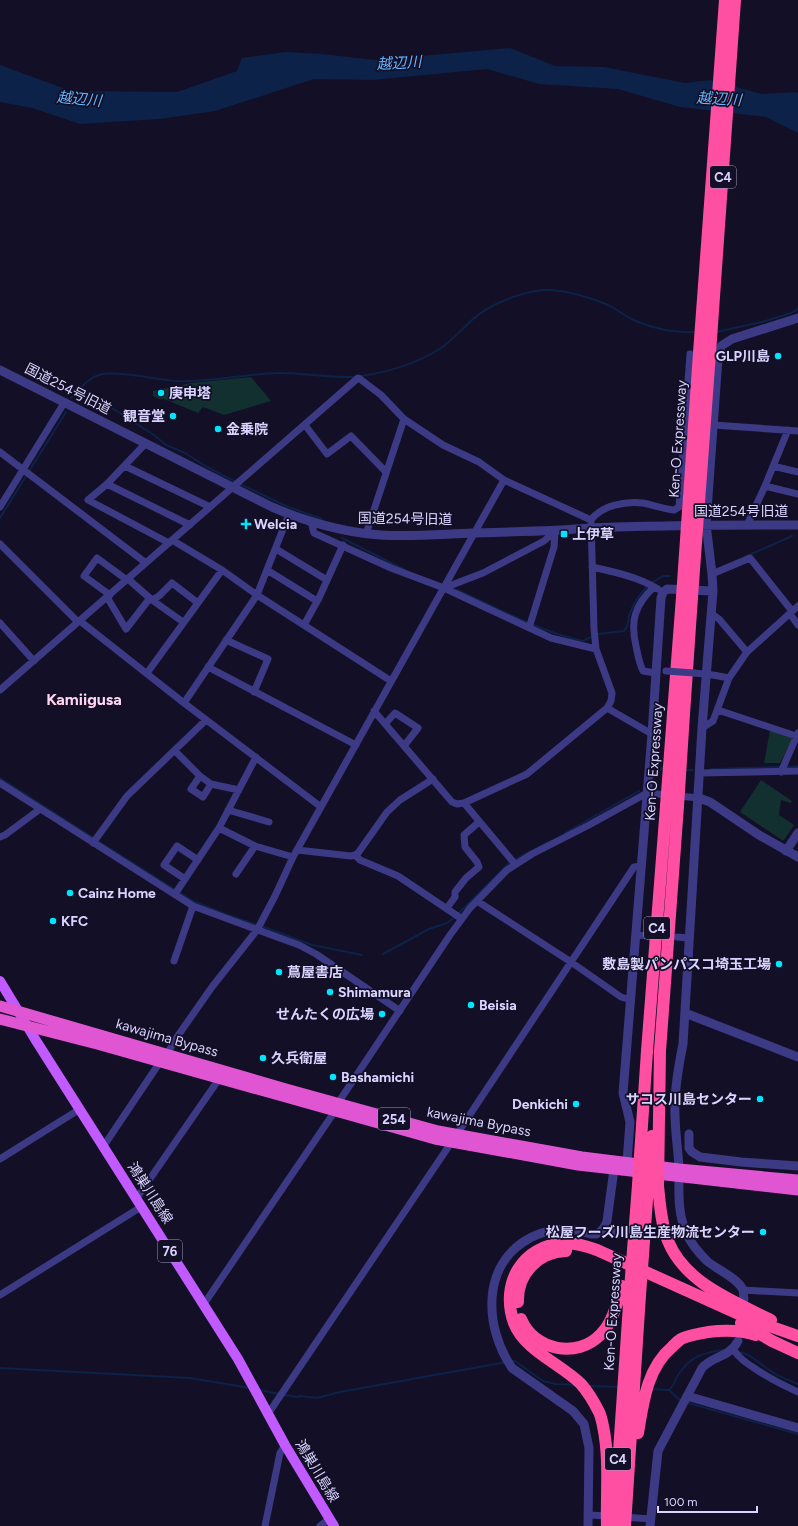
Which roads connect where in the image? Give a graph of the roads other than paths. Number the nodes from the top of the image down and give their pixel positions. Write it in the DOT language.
graph roads {
  1 [pos="725,0"];
  2 [pos="735,0"];
  3 [pos="798,318"];
  4 [pos="690,354"];
  5 [pos="718,358"];
  6 [pos="689,363"];
  7 [pos="0,370"];
  8 [pos="64,403"];
  9 [pos="404,419"];
  10 [pos="305,425"];
  11 [pos="713,425"];
  12 [pos="788,430"];
  13 [pos="798,431"];
  14 [pos="146,443"];
  15 [pos="0,452"];
  16 [pos="124,466"];
  17 [pos="773,466"];
  18 [pos="26,472"];
  19 [pos="386,472"];
  20 [pos="798,472"];
  21 [pos="504,480"];
  22 [pos="107,484"];
  23 [pos="236,485"];
  24 [pos="765,486"];
  25 [pos="798,494"];
  26 [pos="0,506"];
  27 [pos="210,507"];
  28 [pos="289,514"];
  29 [pos="311,522"];
  30 [pos="592,524"];
  31 [pos="706,524"];
  32 [pos="190,525"];
  33 [pos="747,525"];
  34 [pos="798,525"];
  35 [pos="555,531"];
  36 [pos="474,533"];
  37 [pos="366,534"];
  38 [pos="171,541"];
  39 [pos="0,544"];
  40 [pos="343,545"];
  41 [pos="276,549"];
  42 [pos="146,563"];
  43 [pos="592,567"];
  44 [pos="222,570"];
  45 [pos="267,570"];
  46 [pos="712,574"];
  47 [pos="128,579"];
  48 [pos="327,580"];
  49 [pos="654,587"];
  50 [pos="444,588"];
  51 [pos="713,591"];
  52 [pos="257,595"];
  53 [pos="108,596"];
  54 [pos="687,597"];
  55 [pos="151,599"];
  56 [pos="317,601"];
  57 [pos="198,603"];
  58 [pos="793,611"];
  59 [pos="712,614"];
  60 [pos="79,621"];
  61 [pos="184,622"];
  62 [pos="0,623"];
  63 [pos="304,625"];
  64 [pos="798,625"];
  65 [pos="530,626"];
  66 [pos="226,640"];
  67 [pos="596,648"];
  68 [pos="747,652"];
  69 [pos="34,661"];
  70 [pos="208,667"];
  71 [pos="656,672"];
  72 [pos="147,673"];
  73 [pos="706,674"];
  74 [pos="729,678"];
  75 [pos="391,681"];
  76 [pos="0,690"];
  77 [pos="254,692"];
  78 [pos="184,703"];
  79 [pos="607,708"];
  80 [pos="718,710"];
  81 [pos="374,711"];
  82 [pos="206,720"];
  83 [pos="385,724"];
  84 [pos="702,728"];
  85 [pos="652,734"];
  86 [pos="797,734"];
  87 [pos="356,745"];
  88 [pos="404,746"];
  89 [pos="175,751"];
  90 [pos="256,757"];
  91 [pos="782,768"];
  92 [pos="798,771"];
  93 [pos="700,773"];
  94 [pos="200,776"];
  95 [pos="433,779"];
  96 [pos="0,783"];
  97 [pos="211,784"];
  98 [pos="239,790"];
  99 [pos="647,793"];
  100 [pos="699,798"];
  101 [pos="464,803"];
  102 [pos="672,806"];
  103 [pos="322,807"];
  104 [pos="40,809"];
  105 [pos="228,810"];
  106 [pos="269,822"];
  107 [pos="479,822"];
  108 [pos="218,828"];
  109 [pos="798,833"];
  110 [pos="0,836"];
  111 [pos="93,843"];
  112 [pos="255,846"];
  113 [pos="297,850"];
  114 [pos="786,851"];
  115 [pos="355,855"];
  116 [pos="293,857"];
  117 [pos="798,857"];
  118 [pos="198,860"];
  119 [pos="515,864"];
  120 [pos="641,866"];
  121 [pos="236,874"];
  122 [pos="185,879"];
  123 [pos="175,894"];
  124 [pos="477,901"];
  125 [pos="193,906"];
  126 [pos="447,908"];
  127 [pos="462,919"];
  128 [pos="257,930"];
  129 [pos="636,935"];
  130 [pos="648,936"];
  131 [pos="677,937"];
  132 [pos="689,938"];
  133 [pos="174,961"];
  134 [pos="571,962"];
  135 [pos="0,981"];
  136 [pos="631,1000"];
  137 [pos="0,1006"];
  138 [pos="400,1011"];
  139 [pos="19,1012"];
  140 [pos="685,1013"];
  141 [pos="0,1019"];
  142 [pos="27,1027"];
  143 [pos="798,1057"];
  144 [pos="163,1058"];
  145 [pos="219,1079"];
  146 [pos="336,1107"];
  147 [pos="80,1109"];
  148 [pos="689,1134"];
  149 [pos="455,1138"];
  150 [pos="104,1146"];
  151 [pos="0,1159"];
  152 [pos="627,1162"];
  153 [pos="798,1166"];
  154 [pos="614,1169"];
  155 [pos="678,1173"];
  156 [pos="798,1180"];
  157 [pos="644,1185"];
  158 [pos="798,1190"];
  159 [pos="139,1203"];
  160 [pos="605,1228"];
  161 [pos="619,1233"];
  162 [pos="634,1251"];
  163 [pos="631,1290"];
  164 [pos="798,1293"];
  165 [pos="743,1294"];
  166 [pos="0,1295"];
  167 [pos="204,1304"];
  168 [pos="798,1335"];
  169 [pos="738,1341"];
  170 [pos="772,1342"];
  171 [pos="730,1351"];
  172 [pos="798,1353"];
  173 [pos="629,1388"];
  174 [pos="798,1392"];
  175 [pos="685,1400"];
  176 [pos="268,1414"];
  177 [pos="798,1428"];
  178 [pos="285,1445"];
  179 [pos="630,1458"];
  180 [pos="588,1515"];
  181 [pos="615,1521"];
  182 [pos="332,1522"];
  183 [pos="651,1522"];
  184 [pos="265,1526"];
  185 [pos="320,1526"];
  186 [pos="588,1526"];
  1 -- 54 [label="highway, Ken-O Expressway / C4, bridge"];
  2 -- 54 [label="highway, Ken-O Expressway / C4, bridge"];
  3 -- 5 [label="street"];
  4 -- 6 [label="street"];
  5 -- 6 [label="street"];
  5 -- 11 [label="street"];
  6 -- 30 [label="street"];
  7 -- 8 [label="street, 国道254号旧道"];
  8 -- 14 [label="street, 国道254号旧道"];
  8 -- 18 [label="street"];
  9 -- 10 [label="street"];
  9 -- 19 [label="street"];
  9 -- 21 [label="street"];
  10 -- 19 [label="street"];
  10 -- 23 [label="street"];
  11 -- 12 [label="street"];
  11 -- 31 [label="street"];
  12 -- 13 [label="street"];
  12 -- 17 [label="street"];
  14 -- 16 [label="street"];
  14 -- 23 [label="street, 国道254号旧道"];
  15 -- 18 [label="street"];
  16 -- 22 [label="street"];
  16 -- 27 [label="street"];
  17 -- 20 [label="street"];
  17 -- 24 [label="street"];
  18 -- 26 [label="street"];
  18 -- 42 [label="street"];
  19 -- 37 [label="street"];
  21 -- 30 [label="street"];
  21 -- 36 [label="street"];
  22 -- 32 [label="street"];
  22 -- 38 [label="street"];
  23 -- 27 [label="street"];
  23 -- 28 [label="street, 国道254号旧道"];
  24 -- 25 [label="street"];
  24 -- 33 [label="street"];
  27 -- 32 [label="street"];
  28 -- 29 [label="street, 国道254号旧道"];
  28 -- 41 [label="street"];
  29 -- 37 [label="street, 国道254号旧道"];
  29 -- 40 [label="street"];
  30 -- 31 [label="street, 国道254号旧道"];
  30 -- 35 [label="street, 国道254号旧道"];
  30 -- 43 [label="street"];
  31 -- 33 [label="street, 国道254号旧道"];
  31 -- 46 [label="street"];
  32 -- 38 [label="street"];
  33 -- 34 [label="street, 国道254号旧道"];
  35 -- 36 [label="street, 国道254号旧道"];
  35 -- 50 [label="street"];
  35 -- 65 [label="street"];
  36 -- 37 [label="street, 国道254号旧道"];
  36 -- 50 [label="street"];
  38 -- 42 [label="street"];
  38 -- 44 [label="street"];
  39 -- 60 [label="street"];
  40 -- 48 [label="street"];
  40 -- 50 [label="street"];
  41 -- 45 [label="street"];
  41 -- 48 [label="street"];
  42 -- 47 [label="street"];
  43 -- 49 [label="street"];
  43 -- 67 [label="street"];
  44 -- 52 [label="street"];
  44 -- 57 [label="street"];
  45 -- 52 [label="street"];
  45 -- 56 [label="street"];
  46 -- 51 [label="street"];
  46 -- 58 [label="street"];
  47 -- 53 [label="street"];
  47 -- 53 [label="street"];
  47 -- 55 [label="street"];
  48 -- 56 [label="street"];
  49 -- 51 [label="street"];
  49 -- 71 [label="street"];
  49 -- 71 [label="street"];
  50 -- 65 [label="street"];
  50 -- 75 [label="street"];
  51 -- 59 [label="street"];
  52 -- 63 [label="street"];
  52 -- 66 [label="street"];
  53 -- 55 [label="street"];
  53 -- 60 [label="street"];
  54 -- 102 [label="highway, Ken-O Expressway / C4, bridge"];
  55 -- 57 [label="street"];
  55 -- 61 [label="street"];
  56 -- 63 [label="street"];
  57 -- 61 [label="street"];
  58 -- 64 [label="street"];
  58 -- 68 [label="street"];
  59 -- 68 [label="street"];
  59 -- 73 [label="street"];
  60 -- 69 [label="street"];
  60 -- 72 [label="street"];
  61 -- 72 [label="street"];
  62 -- 69 [label="street"];
  63 -- 75 [label="street"];
  65 -- 67 [label="street"];
  66 -- 70 [label="street"];
  66 -- 77 [label="street"];
  67 -- 79 [label="street"];
  68 -- 74 [label="street"];
  69 -- 76 [label="street"];
  70 -- 77 [label="street"];
  70 -- 78 [label="street"];
  71 -- 73 [label="street, bridge"];
  71 -- 85 [label="street"];
  72 -- 78 [label="street"];
  73 -- 74 [label="street"];
  73 -- 84 [label="street"];
  74 -- 80 [label="street"];
  75 -- 81 [label="street"];
  77 -- 87 [label="street"];
  78 -- 82 [label="street"];
  79 -- 85 [label="street"];
  79 -- 101 [label="street"];
  80 -- 84 [label="street"];
  80 -- 86 [label="street"];
  81 -- 83 [label="street"];
  81 -- 87 [label="street"];
  82 -- 89 [label="street"];
  82 -- 90 [label="street"];
  83 -- 88 [label="street"];
  83 -- 88 [label="street"];
  84 -- 93 [label="street"];
  85 -- 99 [label="street"];
  86 -- 91 [label="street"];
  87 -- 103 [label="street"];
  88 -- 95 [label="street"];
  89 -- 94 [label="street"];
  89 -- 111 [label="street"];
  90 -- 98 [label="street"];
  90 -- 103 [label="street"];
  91 -- 92 [label="street"];
  91 -- 93 [label="street"];
  93 -- 100 [label="street"];
  94 -- 97 [label="street"];
  94 -- 97 [label="street"];
  95 -- 101 [label="street"];
  95 -- 115 [label="street"];
  96 -- 104 [label="street"];
  97 -- 98 [label="street"];
  98 -- 105 [label="street"];
  99 -- 100 [label="street"];
  99 -- 119 [label="street"];
  99 -- 120 [label="street"];
  100 -- 114 [label="street"];
  100 -- 132 [label="street"];
  101 -- 107 [label="street"];
  102 -- 157 [label="highway, Ken-O Expressway / C4, bridge"];
  102 -- 157 [label="highway, Ken-O Expressway / C4, bridge"];
  103 -- 113 [label="street"];
  104 -- 110 [label="street"];
  104 -- 111 [label="street"];
  105 -- 106 [label="street"];
  105 -- 108 [label="street"];
  107 -- 119 [label="street"];
  107 -- 126 [label="street"];
  108 -- 112 [label="street"];
  108 -- 118 [label="street"];
  109 -- 114 [label="street"];
  111 -- 123 [label="street"];
  112 -- 116 [label="street"];
  112 -- 121 [label="street"];
  113 -- 115 [label="street"];
  113 -- 116 [label="street"];
  114 -- 117 [label="street"];
  115 -- 126 [label="street"];
  116 -- 128 [label="street"];
  118 -- 122 [label="street"];
  118 -- 122 [label="street"];
  119 -- 124 [label="street"];
  120 -- 129 [label="street"];
  120 -- 134 [label="street"];
  122 -- 123 [label="street"];
  123 -- 125 [label="street"];
  124 -- 127 [label="street"];
  124 -- 134 [label="street"];
  125 -- 128 [label="street"];
  125 -- 133 [label="street"];
  126 -- 127 [label="street"];
  127 -- 138 [label="street"];
  128 -- 138 [label="street"];
  128 -- 144 [label="street"];
  129 -- 130 [label="street"];
  129 -- 136 [label="street"];
  131 -- 132 [label="street"];
  132 -- 140 [label="street"];
  134 -- 136 [label="street"];
  134 -- 149 [label="street"];
  135 -- 139 [label="main road, 鴻巣川島線 / 76"];
  136 -- 152 [label="street"];
  137 -- 139 [label="highway, kawajima Bypass / 254"];
  138 -- 146 [label="street"];
  139 -- 142 [label="main road, 鴻巣川島線 / 76"];
  139 -- 144 [label="highway, kawajima Bypass / 254"];
  140 -- 143 [label="street"];
  140 -- 155 [label="street"];
  141 -- 142 [label="highway, kawajima Bypass / 254"];
  142 -- 144 [label="highway, kawajima Bypass / 254"];
  142 -- 147 [label="main road, 鴻巣川島線 / 76"];
  144 -- 145 [label="highway, kawajima Bypass / 254"];
  144 -- 146 [label="highway, kawajima Bypass / 254"];
  144 -- 150 [label="street"];
  145 -- 146 [label="highway, kawajima Bypass / 254"];
  145 -- 159 [label="street"];
  146 -- 149 [label="highway, kawajima Bypass / 254"];
  146 -- 167 [label="street"];
  147 -- 150 [label="main road, 鴻巣川島線 / 76"];
  147 -- 151 [label="street"];
  148 -- 153 [label="street"];
  149 -- 152 [label="highway, kawajima Bypass / 254"];
  149 -- 154 [label="highway, kawajima Bypass / 254"];
  149 -- 176 [label="street"];
  150 -- 159 [label="main road, 鴻巣川島線 / 76"];
  152 -- 155 [label="highway, kawajima Bypass / 254"];
  154 -- 155 [label="highway, kawajima Bypass / 254"];
  154 -- 160 [label="street"];
  155 -- 156 [label="highway, kawajima Bypass / 254"];
  155 -- 158 [label="highway, kawajima Bypass / 254"];
  155 -- 165 [label="street"];
  157 -- 162 [label="highway, Ken-O Expressway / C4"];
  157 -- 162 [label="highway, C4"];
  157 -- 168 [label="highway"];
  159 -- 166 [label="street"];
  159 -- 167 [label="main road, 鴻巣川島線 / 76"];
  160 -- 161 [label="street"];
  160 -- 180 [label="street"];
  162 -- 163 [label="highway"];
  162 -- 163 [label="highway, Ken-O Expressway / C4, bridge"];
  163 -- 170 [label="highway"];
  163 -- 173 [label="highway, Ken-O Expressway / C4"];
  164 -- 165 [label="street"];
  167 -- 176 [label="main road, 鴻巣川島線 / 76"];
  168 -- 181 [label="highway"];
  169 -- 171 [label="street"];
  170 -- 172 [label="highway"];
  170 -- 179 [label="highway"];
  171 -- 174 [label="street"];
  171 -- 175 [label="street"];
  173 -- 179 [label="highway, Ken-O Expressway / C4"];
  173 -- 181 [label="highway, Ken-O Expressway / C4"];
  175 -- 177 [label="street"];
  175 -- 183 [label="street"];
  176 -- 178 [label="main road, 鴻巣川島線 / 76"];
  178 -- 182 [label="main road, 鴻巣川島線 / 76"];
  178 -- 184 [label="street"];
  179 -- 181 [label="highway, Ken-O Expressway / C4"];
  180 -- 181 [label="street"];
  180 -- 186 [label="street"];
  181 -- 183 [label="street"];
  182 -- 185 [label="street"];
}
